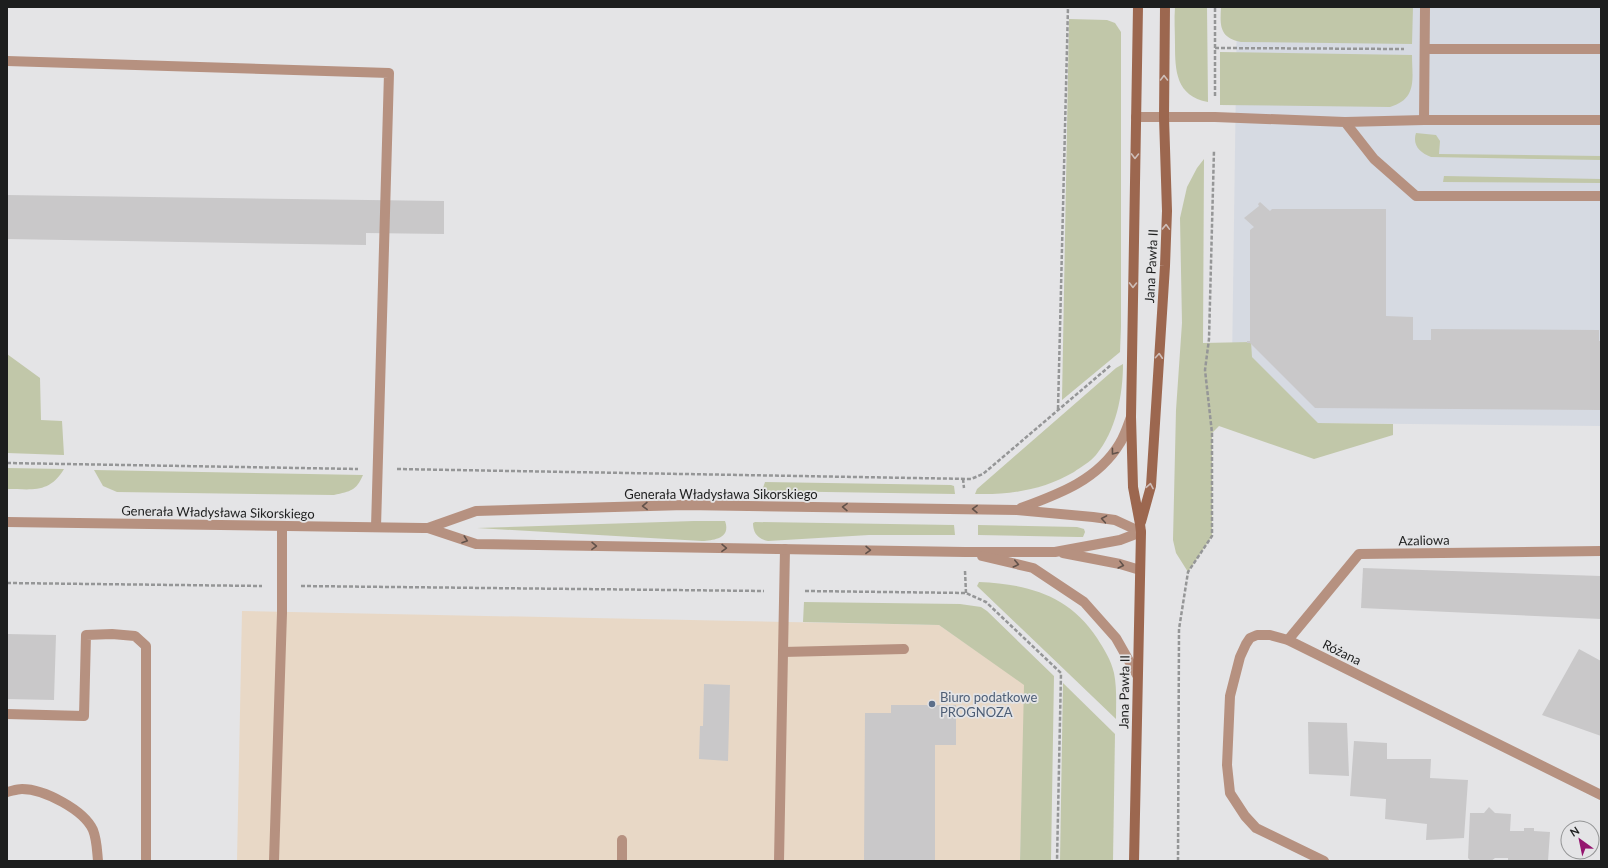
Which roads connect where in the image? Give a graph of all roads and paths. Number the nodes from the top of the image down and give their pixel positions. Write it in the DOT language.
graph roads {
  1 [pos="1068,7"];
  2 [pos="1138,7"];
  3 [pos="1165,7"];
  4 [pos="1216,7"];
  5 [pos="1425,7"];
  6 [pos="1215,48"];
  7 [pos="1601,49"];
  8 [pos="1425,50"];
  9 [pos="7,61"];
  10 [pos="1215,98"];
  11 [pos="1136,116"];
  12 [pos="1164,117"];
  13 [pos="1424,120"];
  14 [pos="1601,120"];
  15 [pos="1345,122"];
  16 [pos="1214,150"];
  17 [pos="1601,196"];
  18 [pos="1116,361"];
  19 [pos="1058,410"];
  20 [pos="1131,417"];
  21 [pos="7,463"];
  22 [pos="378,469"];
  23 [pos="1017,510"];
  24 [pos="7,522"];
  25 [pos="282,526"];
  26 [pos="376,527"];
  27 [pos="428,528"];
  28 [pos="1140,528"];
  29 [pos="785,549"];
  30 [pos="1601,550"];
  31 [pos="965,552"];
  32 [pos="1055,552"];
  33 [pos="1140,570"];
  34 [pos="7,583"];
  35 [pos="282,586"];
  36 [pos="784,591"];
  37 [pos="1288,640"];
  38 [pos="904,649"];
  39 [pos="783,652"];
  40 [pos="1137,675"];
  41 [pos="7,714"];
  42 [pos="7,784"];
  43 [pos="23,789"];
  44 [pos="7,792"];
  45 [pos="1601,795"];
  46 [pos="622,840"];
  47 [pos="98,861"];
  48 [pos="146,861"];
  49 [pos="274,861"];
  50 [pos="622,861"];
  51 [pos="779,861"];
  52 [pos="1057,861"];
  53 [pos="1134,861"];
  54 [pos="1178,861"];
  55 [pos="1324,861"];
  1 -- 19 [label="path"];
  2 -- 11 [label="main road, Jana Pawła II"];
  12 -- 3 [label="main road, Jana Pawła II, one-way"];
  4 -- 6 [label="path"];
  5 -- 8 [label="street"];
  6 -- 8 [label="path"];
  6 -- 10 [label="path"];
  7 -- 8 [label="street"];
  8 -- 13 [label="street"];
  9 -- 22 [label="street"];
  11 -- 12 [label="street"];
  11 -- 20 [label="main road, Jana Pawła II, one-way"];
  12 -- 15 [label="street"];
  28 -- 12 [label="main road, Jana Pawła II, one-way"];
  13 -- 14 [label="street"];
  13 -- 15 [label="street"];
  15 -- 17 [label="street"];
  16 -- 54 [label="path"];
  18 -- 19 [label="path"];
  19 -- 22 [label="path"];
  20 -- 23 [label="street, Generała Władysława Sikorskiego, one-way"];
  20 -- 28 [label="main road, Jana Pawła II"];
  21 -- 22 [label="path"];
  22 -- 26 [label="street"];
  23 -- 27 [label="street, Generała Władysława Sikorskiego, one-way"];
  28 -- 23 [label="street, Generała Władysława Sikorskiego, one-way"];
  24 -- 25 [label="street, Generała Władysława Sikorskiego"];
  25 -- 26 [label="street, Generała Władysława Sikorskiego"];
  25 -- 35 [label="street"];
  26 -- 27 [label="street, Generała Władysława Sikorskiego"];
  27 -- 29 [label="street, Generała Władysława Sikorskiego, one-way"];
  28 -- 32 [label="street, Generała Władysława Sikorskiego"];
  28 -- 33 [label="main road, Jana Pawła II"];
  29 -- 31 [label="street, Generała Władysława Sikorskiego, one-way"];
  29 -- 36 [label="street"];
  30 -- 37 [label="street, Azaliowa"];
  31 -- 32 [label="street, Generała Władysława Sikorskiego"];
  31 -- 40 [label="street, Generała Władysława Sikorskiego, one-way"];
  32 -- 33 [label="street, Generała Władysława Sikorskiego, one-way"];
  33 -- 40 [label="main road, Jana Pawła II"];
  34 -- 35 [label="path"];
  35 -- 36 [label="path"];
  35 -- 49 [label="street"];
  36 -- 39 [label="street"];
  36 -- 52 [label="path"];
  37 -- 45 [label="street, Różana"];
  37 -- 55 [label="street, Różana"];
  38 -- 39 [label="street"];
  39 -- 51 [label="street"];
  40 -- 53 [label="main road, Jana Pawła II"];
  41 -- 48 [label="street"];
  42 -- 43 [label="street"];
  43 -- 44 [label="street"];
  43 -- 47 [label="street"];
  46 -- 50 [label="street"];
}
